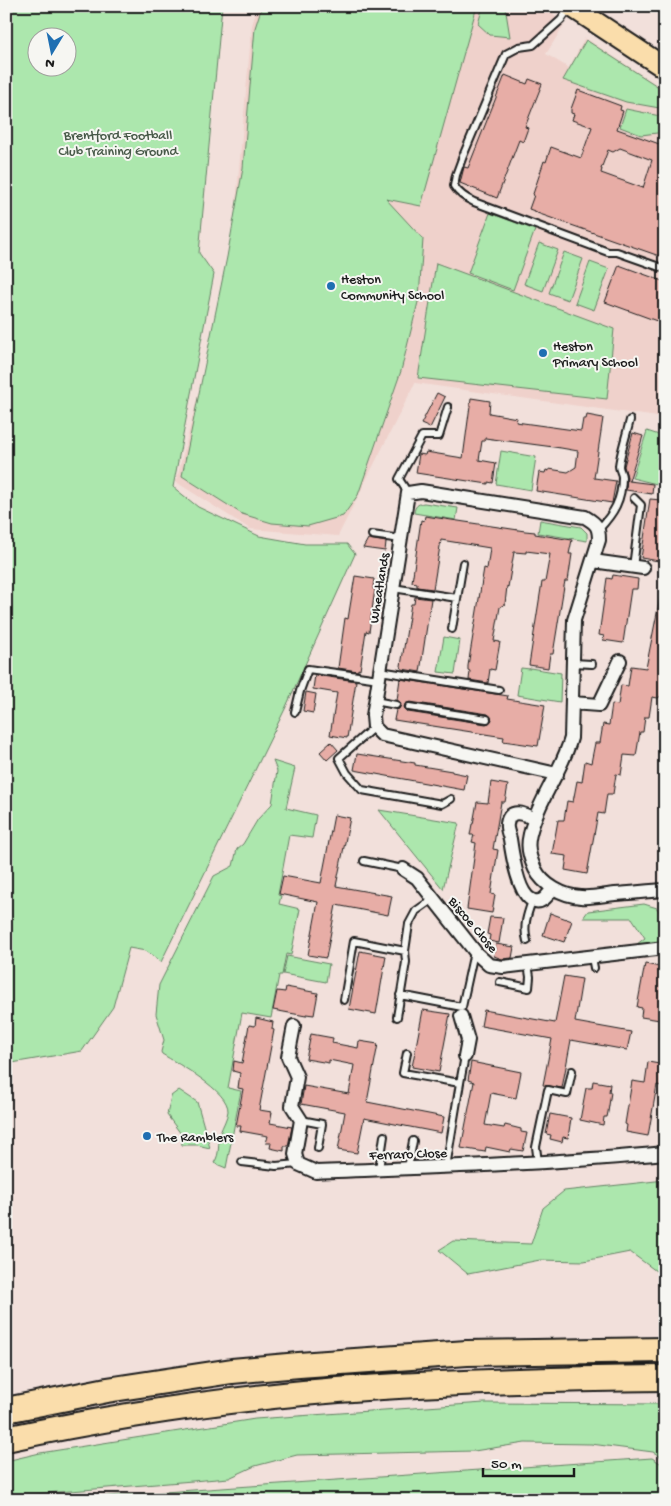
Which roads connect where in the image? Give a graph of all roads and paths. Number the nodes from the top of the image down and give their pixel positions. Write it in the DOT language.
graph roads {
  1 [pos="571,6"];
  2 [pos="665,68"];
  3 [pos="665,269"];
  4 [pos="448,407"];
  5 [pos="630,420"];
  6 [pos="408,494"];
  7 [pos="634,498"];
  8 [pos="599,529"];
  9 [pos="372,535"];
  10 [pos="401,539"];
  11 [pos="593,561"];
  12 [pos="462,563"];
  13 [pos="638,568"];
  14 [pos="393,588"];
  15 [pos="458,598"];
  16 [pos="452,629"];
  17 [pos="620,661"];
  18 [pos="573,663"];
  19 [pos="592,664"];
  20 [pos="379,675"];
  21 [pos="499,690"];
  22 [pos="375,701"];
  23 [pos="572,703"];
  24 [pos="396,705"];
  25 [pos="409,707"];
  26 [pos="295,712"];
  27 [pos="486,719"];
  28 [pos="374,727"];
  29 [pos="557,774"];
  30 [pos="451,799"];
  31 [pos="534,819"];
  32 [pos="364,862"];
  33 [pos="403,869"];
  34 [pos="553,888"];
  35 [pos="665,890"];
  36 [pos="432,898"];
  37 [pos="532,901"];
  38 [pos="528,941"];
  39 [pos="665,948"];
  40 [pos="405,951"];
  41 [pos="474,951"];
  42 [pos="528,964"];
  43 [pos="500,982"];
  44 [pos="400,995"];
  45 [pos="344,1000"];
  46 [pos="462,1012"];
  47 [pos="397,1017"];
  48 [pos="294,1026"];
  49 [pos="406,1052"];
  50 [pos="465,1056"];
  51 [pos="572,1071"];
  52 [pos="460,1083"];
  53 [pos="301,1120"];
  54 [pos="384,1136"];
  55 [pos="413,1141"];
  56 [pos="318,1148"];
  57 [pos="665,1152"];
  58 [pos="242,1162"];
  59 [pos="538,1162"];
  60 [pos="298,1164"];
  61 [pos="446,1167"];
  62 [pos="408,1168"];
  63 [pos="379,1169"];
  64 [pos="665,1350"];
  65 [pos="665,1378"];
  66 [pos="6,1410"];
  67 [pos="6,1439"];
  1 -- 2 [label="main road"];
  1 -- 3 [label="lane"];
  4 -- 6 [label="lane"];
  5 -- 8 [label="lane"];
  6 -- 8 [label="street"];
  6 -- 10 [label="street, Wheatlands"];
  7 -- 13 [label="lane"];
  8 -- 11 [label="street"];
  9 -- 10 [label="lane"];
  10 -- 14 [label="street, Wheatlands"];
  11 -- 13 [label="street"];
  11 -- 18 [label="street"];
  12 -- 15 [label="lane"];
  14 -- 15 [label="lane"];
  14 -- 20 [label="street, Wheatlands"];
  15 -- 16 [label="lane"];
  17 -- 23 [label="street"];
  18 -- 19 [label="lane"];
  18 -- 23 [label="street"];
  20 -- 21 [label="lane"];
  20 -- 22 [label="street, Wheatlands"];
  20 -- 26 [label="lane"];
  22 -- 24 [label="lane"];
  22 -- 28 [label="street, Wheatlands"];
  23 -- 29 [label="street"];
  25 -- 27 [label="lane"];
  28 -- 29 [label="street"];
  28 -- 30 [label="lane"];
  29 -- 31 [label="street"];
  31 -- 34 [label="street"];
  31 -- 37 [label="street"];
  32 -- 33 [label="lane, Biscoe Close"];
  33 -- 36 [label="street, Biscoe Close"];
  34 -- 35 [label="street"];
  34 -- 37 [label="street"];
  36 -- 40 [label="lane"];
  36 -- 41 [label="street, Biscoe Close"];
  37 -- 38 [label="lane"];
  39 -- 42 [label="street, Biscoe Close"];
  40 -- 44 [label="lane"];
  40 -- 45 [label="lane"];
  41 -- 42 [label="street, Biscoe Close"];
  41 -- 46 [label="lane"];
  42 -- 43 [label="lane"];
  44 -- 46 [label="lane"];
  44 -- 47 [label="lane"];
  46 -- 50 [label="street"];
  48 -- 53 [label="street"];
  49 -- 52 [label="lane"];
  50 -- 52 [label="lane"];
  51 -- 59 [label="lane"];
  52 -- 61 [label="lane"];
  53 -- 56 [label="lane"];
  53 -- 60 [label="street"];
  54 -- 63 [label="lane"];
  55 -- 62 [label="lane"];
  57 -- 59 [label="street, Ferraro Close"];
  58 -- 60 [label="lane"];
  59 -- 61 [label="street, Ferraro Close"];
  60 -- 63 [label="street, Ferraro Close"];
  61 -- 62 [label="street, Ferraro Close"];
  62 -- 63 [label="street, Ferraro Close"];
  64 -- 66 [label="highway"];
  65 -- 67 [label="highway"];
}
